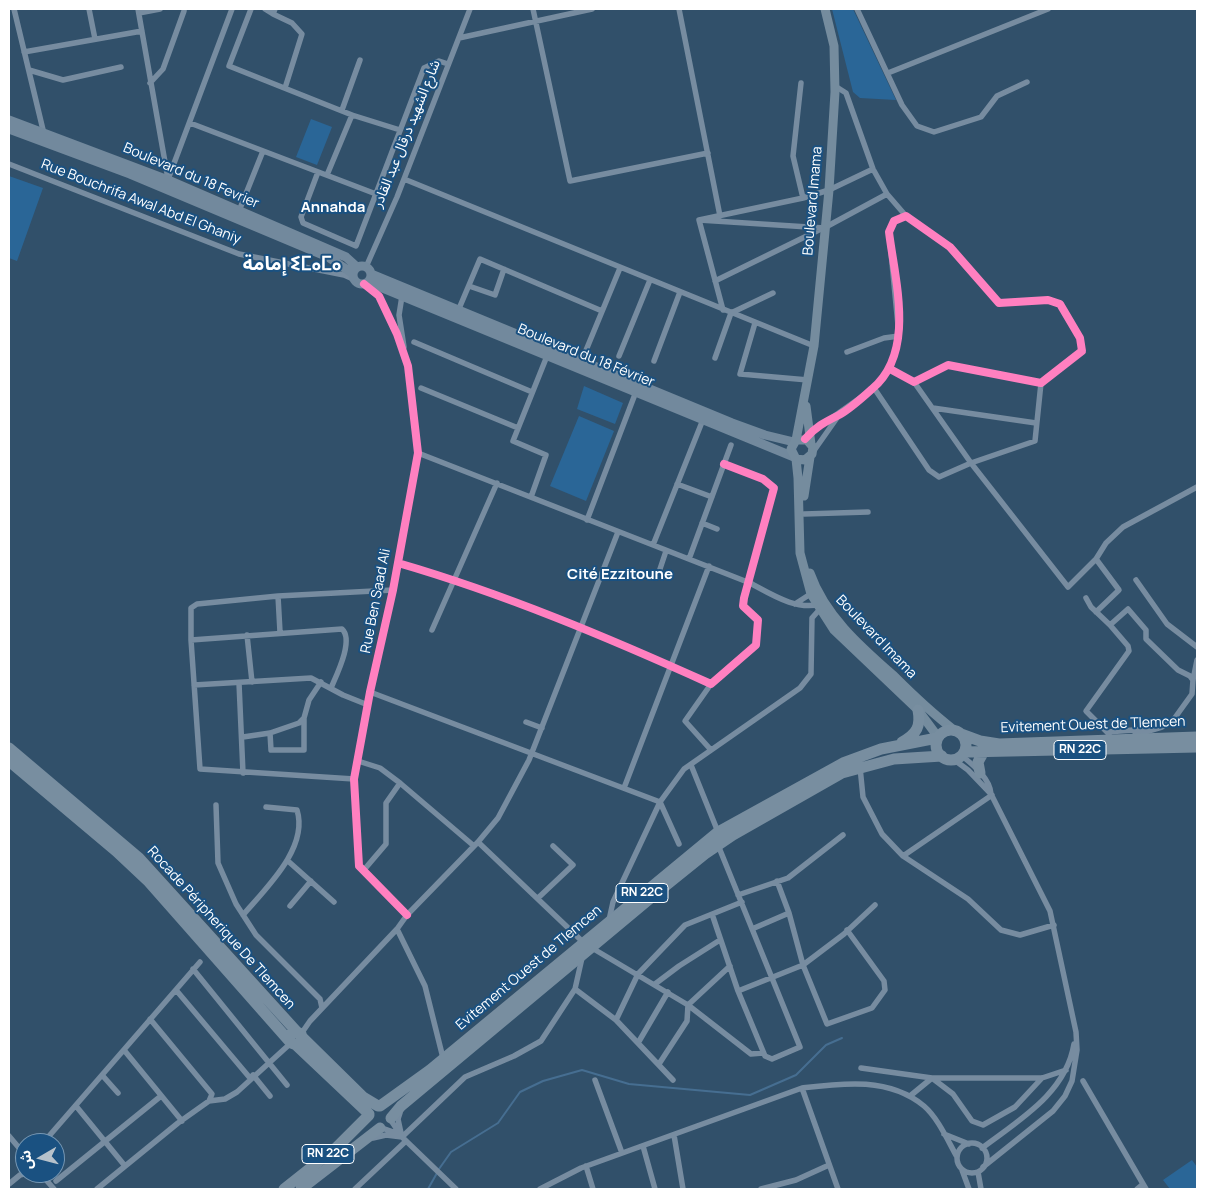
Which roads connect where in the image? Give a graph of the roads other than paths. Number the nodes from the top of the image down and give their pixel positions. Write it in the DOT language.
graph roads {
  1 [pos="14,9"];
  2 [pos="89,9"];
  3 [pos="160,9"];
  4 [pos="232,9"];
  5 [pos="251,9"];
  6 [pos="265,9"];
  7 [pos="470,9"];
  8 [pos="533,9"];
  9 [pos="592,9"];
  10 [pos="679,9"];
  11 [pos="825,9"];
  12 [pos="857,9"];
  13 [pos="1048,9"];
  14 [pos="138,11"];
  15 [pos="184,11"];
  16 [pos="274,11"];
  17 [pos="535,21"];
  18 [pos="142,31"];
  19 [pos="458,38"];
  20 [pos="95,39"];
  21 [pos="24,52"];
  22 [pos="360,60"];
  23 [pos="448,64"];
  24 [pos="121,67"];
  25 [pos="29,70"];
  26 [pos="888,73"];
  27 [pos="150,82"];
  28 [pos="1027,82"];
  29 [pos="801,83"];
  30 [pos="835,86"];
  31 [pos="285,88"];
  32 [pos="342,110"];
  33 [pos="352,115"];
  34 [pos="9,120"];
  35 [pos="190,123"];
  36 [pos="9,129"];
  37 [pos="400,130"];
  38 [pos="44,134"];
  39 [pos="263,151"];
  40 [pos="708,153"];
  41 [pos="9,164"];
  42 [pos="873,169"];
  43 [pos="318,172"];
  44 [pos="328,175"];
  45 [pos="404,179"];
  46 [pos="166,184"];
  47 [pos="829,190"];
  48 [pos="376,194"];
  49 [pos="887,194"];
  50 [pos="803,198"];
  51 [pos="239,211"];
  52 [pos="720,216"];
  53 [pos="906,216"];
  54 [pos="699,220"];
  55 [pos="824,228"];
  56 [pos="620,268"];
  57 [pos="504,269"];
  58 [pos="362,275"];
  59 [pos="650,280"];
  60 [pos="715,281"];
  61 [pos="469,286"];
  62 [pos="680,292"];
  63 [pos="773,293"];
  64 [pos="402,296"];
  65 [pos="723,310"];
  66 [pos="458,311"];
  67 [pos="602,311"];
  68 [pos="731,313"];
  69 [pos="755,323"];
  70 [pos="898,336"];
  71 [pos="414,342"];
  72 [pos="814,346"];
  73 [pos="846,352"];
  74 [pos="547,356"];
  75 [pos="620,356"];
  76 [pos="715,358"];
  77 [pos="582,360"];
  78 [pos="654,361"];
  79 [pos="408,366"];
  80 [pos="890,368"];
  81 [pos="808,380"];
  82 [pos="914,382"];
  83 [pos="1041,383"];
  84 [pos="421,388"];
  85 [pos="638,388"];
  86 [pos="874,388"];
  87 [pos="532,392"];
  88 [pos="805,396"];
  89 [pos="933,408"];
  90 [pos="704,415"];
  91 [pos="839,415"];
  92 [pos="1036,423"];
  93 [pos="518,428"];
  94 [pos="803,440"];
  95 [pos="732,444"];
  96 [pos="418,453"];
  97 [pos="811,455"];
  98 [pos="795,458"];
  99 [pos="971,463"];
  100 [pos="724,464"];
  101 [pos="497,483"];
  102 [pos="677,484"];
  103 [pos="1197,486"];
  104 [pos="531,497"];
  105 [pos="712,497"];
  106 [pos="868,512"];
  107 [pos="804,514"];
  108 [pos="586,520"];
  109 [pos="702,523"];
  110 [pos="717,529"];
  111 [pos="618,532"];
  112 [pos="653,545"];
  113 [pos="666,551"];
  114 [pos="689,559"];
  115 [pos="1096,559"];
  116 [pos="398,563"];
  117 [pos="709,566"];
  118 [pos="659,572"];
  119 [pos="454,579"];
  120 [pos="1136,580"];
  121 [pos="750,583"];
  122 [pos="393,590"];
  123 [pos="814,592"];
  124 [pos="278,596"];
  125 [pos="1086,598"];
  126 [pos="795,604"];
  127 [pos="820,606"];
  128 [pos="1096,612"];
  129 [pos="1110,625"];
  130 [pos="580,628"];
  131 [pos="432,630"];
  132 [pos="280,632"];
  133 [pos="247,635"];
  134 [pos="190,640"];
  135 [pos="1197,647"];
  136 [pos="1197,660"];
  137 [pos="671,666"];
  138 [pos="1193,680"];
  139 [pos="252,682"];
  140 [pos="321,682"];
  141 [pos="239,683"];
  142 [pos="711,684"];
  143 [pos="194,685"];
  144 [pos="331,688"];
  145 [pos="370,692"];
  146 [pos="368,705"];
  147 [pos="918,710"];
  148 [pos="304,718"];
  149 [pos="526,722"];
  150 [pos="542,728"];
  151 [pos="1158,728"];
  152 [pos="958,732"];
  153 [pos="270,734"];
  154 [pos="1109,735"];
  155 [pos="243,737"];
  156 [pos="938,737"];
  157 [pos="1197,737"];
  158 [pos="1123,739"];
  159 [pos="896,745"];
  160 [pos="1197,747"];
  161 [pos="9,748"];
  162 [pos="711,750"];
  163 [pos="532,752"];
  164 [pos="983,753"];
  165 [pos="942,756"];
  166 [pos="959,756"];
  167 [pos="9,761"];
  168 [pos="358,761"];
  169 [pos="691,765"];
  170 [pos="860,766"];
  171 [pos="243,773"];
  172 [pos="980,773"];
  173 [pos="354,779"];
  174 [pos="400,783"];
  175 [pos="624,788"];
  176 [pos="992,795"];
  177 [pos="660,802"];
  178 [pos="216,805"];
  179 [pos="266,807"];
  180 [pos="718,832"];
  181 [pos="843,835"];
  182 [pos="476,844"];
  183 [pos="678,844"];
  184 [pos="718,845"];
  185 [pos="553,846"];
  186 [pos="903,856"];
  187 [pos="288,861"];
  188 [pos="363,871"];
  189 [pos="310,881"];
  190 [pos="777,881"];
  191 [pos="738,895"];
  192 [pos="538,898"];
  193 [pos="334,902"];
  194 [pos="742,902"];
  195 [pos="875,905"];
  196 [pos="290,906"];
  197 [pos="789,913"];
  198 [pos="712,914"];
  199 [pos="243,915"];
  200 [pos="408,915"];
  201 [pos="608,920"];
  202 [pos="1054,925"];
  203 [pos="397,929"];
  204 [pos="752,929"];
  205 [pos="847,930"];
  206 [pos="720,940"];
  207 [pos="588,945"];
  208 [pos="582,956"];
  209 [pos="200,962"];
  210 [pos="803,965"];
  211 [pos="730,966"];
  212 [pos="194,970"];
  213 [pos="638,974"];
  214 [pos="772,978"];
  215 [pos="655,984"];
  216 [pos="575,989"];
  217 [pos="176,990"];
  218 [pos="738,991"];
  219 [pos="668,992"];
  220 [pos="688,1005"];
  221 [pos="322,1008"];
  222 [pos="150,1019"];
  223 [pos="616,1020"];
  224 [pos="1076,1032"];
  225 [pos="296,1038"];
  226 [pos="638,1043"];
  227 [pos="124,1050"];
  228 [pos="763,1053"];
  229 [pos="443,1058"];
  230 [pos="270,1062"];
  231 [pos="659,1064"];
  232 [pos="861,1068"];
  233 [pos="1066,1070"];
  234 [pos="102,1075"];
  235 [pos="252,1077"];
  236 [pos="932,1078"];
  237 [pos="1042,1078"];
  238 [pos="595,1080"];
  239 [pos="673,1080"];
  240 [pos="1083,1081"];
  241 [pos="287,1085"];
  242 [pos="802,1088"];
  243 [pos="118,1093"];
  244 [pos="417,1093"];
  245 [pos="162,1096"];
  246 [pos="270,1096"];
  247 [pos="910,1096"];
  248 [pos="210,1097"];
  249 [pos="76,1106"];
  250 [pos="374,1110"];
  251 [pos="391,1118"];
  252 [pos="182,1121"];
  253 [pos="381,1128"];
  254 [pos="52,1133"];
  255 [pos="674,1134"];
  256 [pos="944,1134"];
  257 [pos="404,1139"];
  258 [pos="105,1142"];
  259 [pos="968,1144"];
  260 [pos="643,1146"];
  261 [pos="982,1148"];
  262 [pos="622,1153"];
  263 [pos="957,1157"];
  264 [pos="125,1166"];
  265 [pos="586,1166"];
  266 [pos="829,1166"];
  267 [pos="328,1168"];
  268 [pos="962,1170"];
  269 [pos="981,1170"];
  270 [pos="65,1175"];
  271 [pos="1145,1187"];
  272 [pos="97,1189"];
  273 [pos="284,1189"];
  274 [pos="301,1189"];
  275 [pos="355,1189"];
  276 [pos="456,1189"];
  277 [pos="540,1189"];
  278 [pos="593,1189"];
  279 [pos="655,1189"];
  280 [pos="682,1189"];
  281 [pos="761,1189"];
  282 [pos="838,1189"];
  283 [pos="969,1189"];
  284 [pos="981,1189"];
  285 [pos="1137,1189"];
  1 -- 21 [label="street"];
  2 -- 20 [label="street"];
  3 -- 14 [label="street"];
  4 -- 35 [label="street"];
  5 -- 31 [label="street"];
  6 -- 16 [label="street"];
  7 -- 19 [label="street, شارع الشهيد درقال عبد القادر"];
  8 -- 17 [label="street"];
  9 -- 17 [label="street"];
  10 -- 40 [label="street"];
  11 -- 30 [label="main road, Boulevard Imama"];
  12 -- 26 [label="street"];
  13 -- 26 [label="street"];
  14 -- 18 [label="street"];
  15 -- 27 [label="street"];
  16 -- 31 [label="street"];
  17 -- 19 [label="street"];
  17 -- 40 [label="street"];
  18 -- 20 [label="street"];
  18 -- 27 [label="street"];
  19 -- 23 [label="street, شارع الشهيد درقال عبد القادر"];
  20 -- 21 [label="street"];
  21 -- 25 [label="street"];
  22 -- 32 [label="street"];
  23 -- 37 [label="street"];
  23 -- 45 [label="street, شارع الشهيد درقال عبد القادر"];
  24 -- 25 [label="street"];
  25 -- 38 [label="street"];
  26 -- 28 [label="street"];
  27 -- 46 [label="street"];
  29 -- 50 [label="street"];
  30 -- 42 [label="street"];
  30 -- 47 [label="main road, Boulevard Imama"];
  31 -- 32 [label="street"];
  32 -- 33 [label="street"];
  33 -- 37 [label="street"];
  33 -- 44 [label="street"];
  34 -- 38 [label="main road, Boulevard du 18 Fevrier"];
  35 -- 39 [label="street"];
  35 -- 46 [label="street"];
  36 -- 46 [label="main road, Boulevard du 18 Fevrier"];
  37 -- 48 [label="street"];
  38 -- 46 [label="main road, Boulevard du 18 Fevrier"];
  39 -- 43 [label="street"];
  39 -- 51 [label="street"];
  40 -- 52 [label="street"];
  41 -- 58 [label="street, Rue Bouchrifa Awal Abd El Ghaniy"];
  42 -- 47 [label="street"];
  42 -- 49 [label="street"];
  43 -- 44 [label="street"];
  43 -- 48 [label="street"];
  44 -- 48 [label="street"];
  45 -- 56 [label="street"];
  45 -- 58 [label="street, شارع الشهيد درقال عبد القادر"];
  46 -- 51 [label="main road, Boulevard du 18 Fevrier"];
  46 -- 58 [label="main road, Boulevard du 18 Fevrier"];
  47 -- 50 [label="street"];
  47 -- 55 [label="main road, Boulevard Imama"];
  49 -- 53 [label="street"];
  49 -- 55 [label="street"];
  50 -- 52 [label="street"];
  51 -- 58 [label="main road, Boulevard du 18 Fevrier"];
  52 -- 54 [label="street"];
  53 -- 70 [label="street"];
  53 -- 83 [label="street"];
  54 -- 55 [label="street"];
  54 -- 60 [label="street"];
  55 -- 60 [label="street"];
  55 -- 72 [label="main road, Boulevard Imama"];
  56 -- 59 [label="street"];
  56 -- 67 [label="street"];
  57 -- 61 [label="street"];
  57 -- 61 [label="street"];
  57 -- 67 [label="street"];
  58 -- 64 [label="main road, Boulevard du 18 Février"];
  58 -- 66 [label="main road, Boulevard du 18 Février"];
  58 -- 79 [label="street, Rue Ben Saad Ali"];
  59 -- 62 [label="street"];
  59 -- 75 [label="street"];
  60 -- 65 [label="street"];
  61 -- 66 [label="street"];
  62 -- 65 [label="street"];
  62 -- 78 [label="street"];
  63 -- 68 [label="street"];
  64 -- 74 [label="main road, Boulevard du 18 Février"];
  64 -- 79 [label="street"];
  65 -- 68 [label="street"];
  66 -- 77 [label="main road, Boulevard du 18 Février"];
  67 -- 77 [label="street"];
  68 -- 69 [label="street"];
  68 -- 76 [label="street"];
  69 -- 72 [label="street"];
  69 -- 81 [label="street"];
  70 -- 73 [label="street"];
  70 -- 80 [label="street"];
  71 -- 87 [label="street"];
  72 -- 81 [label="main road, Boulevard Imama"];
  74 -- 85 [label="main road, Boulevard du 18 Février"];
  74 -- 87 [label="street"];
  77 -- 85 [label="main road, Boulevard du 18 Février"];
  79 -- 96 [label="street, Rue Ben Saad Ali"];
  80 -- 82 [label="street"];
  80 -- 86 [label="street"];
  81 -- 88 [label="main road, Boulevard Imama"];
  82 -- 83 [label="street"];
  82 -- 89 [label="street"];
  83 -- 92 [label="street"];
  84 -- 93 [label="street"];
  85 -- 90 [label="main road, Boulevard du 18 Février"];
  85 -- 108 [label="street"];
  86 -- 91 [label="street"];
  86 -- 99 [label="street"];
  87 -- 93 [label="street"];
  88 -- 94 [label="main road, Boulevard Imama"];
  88 -- 94 [label="main road, Boulevard Imama"];
  89 -- 92 [label="street"];
  89 -- 99 [label="street"];
  90 -- 94 [label="main road, Boulevard du 18 Février"];
  90 -- 98 [label="main road, Boulevard du 18 Février"];
  90 -- 102 [label="street"];
  91 -- 94 [label="street"];
  91 -- 97 [label="street"];
  92 -- 99 [label="street"];
  93 -- 104 [label="street"];
  94 -- 97 [label="main road, Boulevard Imama"];
  94 -- 98 [label="main road, Boulevard Imama"];
  95 -- 100 [label="street"];
  96 -- 101 [label="street"];
  96 -- 116 [label="street, Rue Ben Saad Ali"];
  97 -- 98 [label="main road"];
  97 -- 107 [label="main road, Boulevard Imama"];
  98 -- 123 [label="main road, Boulevard Imama"];
  99 -- 115 [label="street"];
  100 -- 105 [label="street"];
  100 -- 121 [label="street"];
  101 -- 104 [label="street"];
  101 -- 119 [label="street"];
  102 -- 105 [label="street"];
  102 -- 112 [label="street"];
  103 -- 115 [label="street"];
  104 -- 108 [label="street"];
  105 -- 109 [label="street"];
  106 -- 107 [label="street"];
  107 -- 123 [label="main road, Boulevard Imama"];
  108 -- 111 [label="street"];
  109 -- 110 [label="street"];
  109 -- 114 [label="street"];
  111 -- 112 [label="street"];
  111 -- 130 [label="street"];
  112 -- 113 [label="street"];
  113 -- 114 [label="street"];
  113 -- 118 [label="street"];
  114 -- 117 [label="street"];
  115 -- 128 [label="street"];
  116 -- 119 [label="street"];
  116 -- 122 [label="street, Rue Ben Saad Ali"];
  117 -- 121 [label="street"];
  117 -- 137 [label="street"];
  119 -- 130 [label="street"];
  119 -- 131 [label="street"];
  120 -- 135 [label="street"];
  121 -- 126 [label="street"];
  121 -- 142 [label="street"];
  122 -- 124 [label="street"];
  122 -- 145 [label="street, Rue Ben Saad Ali"];
  123 -- 126 [label="street"];
  123 -- 127 [label="main road, Boulevard Imama"];
  124 -- 132 [label="street"];
  124 -- 134 [label="street"];
  125 -- 128 [label="street"];
  126 -- 127 [label="street"];
  127 -- 147 [label="main road, Boulevard Imama"];
  127 -- 152 [label="main road, Boulevard Imama"];
  127 -- 162 [label="street"];
  128 -- 129 [label="street"];
  129 -- 138 [label="street"];
  129 -- 154 [label="street"];
  130 -- 137 [label="street"];
  130 -- 150 [label="street"];
  132 -- 133 [label="street"];
  132 -- 144 [label="street"];
  133 -- 134 [label="street"];
  133 -- 139 [label="street"];
  134 -- 143 [label="street"];
  136 -- 138 [label="street"];
  137 -- 142 [label="street"];
  137 -- 175 [label="street"];
  138 -- 151 [label="street"];
  139 -- 140 [label="street"];
  139 -- 141 [label="street"];
  140 -- 144 [label="street"];
  140 -- 148 [label="street"];
  141 -- 143 [label="street"];
  141 -- 155 [label="street"];
  142 -- 162 [label="street"];
  143 -- 171 [label="street"];
  144 -- 146 [label="street"];
  145 -- 146 [label="street, Rue Ben Saad Ali"];
  145 -- 163 [label="street"];
  146 -- 168 [label="street, Rue Ben Saad Ali"];
  147 -- 156 [label="main road, Boulevard Imama"];
  147 -- 159 [label="highway"];
  148 -- 153 [label="street"];
  148 -- 153 [label="street"];
  149 -- 150 [label="street"];
  150 -- 163 [label="street"];
  151 -- 154 [label="street"];
  151 -- 158 [label="street"];
  152 -- 154 [label="highway, Evitement Ouest de Tlemcen / RN 22C"];
  152 -- 156 [label="highway"];
  152 -- 166 [label="highway"];
  153 -- 155 [label="street"];
  154 -- 158 [label="highway, Evitement Ouest de Tlemcen / RN 22C"];
  155 -- 171 [label="street"];
  156 -- 159 [label="highway, Evitement Ouest de Tlemcen / RN 22C"];
  156 -- 165 [label="highway"];
  157 -- 158 [label="highway, Evitement Ouest de Tlemcen / RN 22C"];
  159 -- 180 [label="highway, Evitement Ouest de Tlemcen / RN 22C"];
  160 -- 164 [label="highway, Evitement Ouest de Tlemcen / RN 22C"];
  161 -- 225 [label="highway, Rocade Péripherique De Tlemcen"];
  162 -- 169 [label="street"];
  163 -- 175 [label="street"];
  163 -- 182 [label="street"];
  164 -- 166 [label="highway, Evitement Ouest de Tlemcen / RN 22C"];
  164 -- 172 [label="highway"];
  165 -- 166 [label="highway"];
  165 -- 170 [label="highway, Evitement Ouest de Tlemcen / RN 22C"];
  166 -- 172 [label="street"];
  166 -- 176 [label="street"];
  167 -- 225 [label="highway"];
  168 -- 173 [label="street, Rue Ben Saad Ali"];
  168 -- 174 [label="street"];
  169 -- 177 [label="street"];
  169 -- 180 [label="street"];
  170 -- 184 [label="highway, Evitement Ouest de Tlemcen / RN 22C"];
  170 -- 186 [label="street"];
  171 -- 173 [label="street"];
  172 -- 176 [label="street"];
  173 -- 188 [label="street, Rue Ben Saad Ali"];
  174 -- 182 [label="street"];
  174 -- 188 [label="street"];
  175 -- 177 [label="street"];
  176 -- 186 [label="street"];
  176 -- 202 [label="street"];
  177 -- 183 [label="street"];
  177 -- 201 [label="street"];
  178 -- 199 [label="street"];
  179 -- 187 [label="street"];
  180 -- 201 [label="highway, Evitement Ouest de Tlemcen / RN 22C"];
  181 -- 190 [label="street"];
  182 -- 192 [label="street"];
  182 -- 200 [label="street"];
  184 -- 191 [label="street"];
  184 -- 207 [label="highway, Evitement Ouest de Tlemcen / RN 22C"];
  185 -- 192 [label="street"];
  186 -- 202 [label="street"];
  187 -- 189 [label="street"];
  187 -- 199 [label="street"];
  188 -- 200 [label="street"];
  189 -- 193 [label="street"];
  189 -- 196 [label="street"];
  190 -- 191 [label="street"];
  190 -- 197 [label="street"];
  191 -- 194 [label="street"];
  192 -- 207 [label="street"];
  194 -- 198 [label="street"];
  194 -- 204 [label="street"];
  195 -- 205 [label="street"];
  197 -- 204 [label="street"];
  197 -- 210 [label="street"];
  198 -- 206 [label="street"];
  198 -- 213 [label="street"];
  199 -- 221 [label="street"];
  200 -- 203 [label="street"];
  201 -- 207 [label="highway, Evitement Ouest de Tlemcen / RN 22C"];
  202 -- 224 [label="street"];
  203 -- 221 [label="street"];
  203 -- 229 [label="street"];
  204 -- 214 [label="street"];
  205 -- 210 [label="street"];
  205 -- 210 [label="street"];
  206 -- 211 [label="street"];
  206 -- 215 [label="street"];
  207 -- 208 [label="highway, Evitement Ouest de Tlemcen / RN 22C"];
  207 -- 213 [label="street"];
  207 -- 229 [label="highway, Evitement Ouest de Tlemcen / RN 22C"];
  208 -- 216 [label="street"];
  208 -- 244 [label="highway, Evitement Ouest de Tlemcen / RN 22C"];
  209 -- 212 [label="street"];
  210 -- 214 [label="street"];
  211 -- 218 [label="street"];
  211 -- 220 [label="street"];
  212 -- 217 [label="street"];
  212 -- 230 [label="street"];
  213 -- 215 [label="street"];
  213 -- 223 [label="street"];
  214 -- 218 [label="street"];
  214 -- 228 [label="street"];
  215 -- 219 [label="street"];
  216 -- 223 [label="street"];
  216 -- 257 [label="street"];
  217 -- 222 [label="street"];
  217 -- 235 [label="street"];
  218 -- 228 [label="street"];
  219 -- 220 [label="street"];
  219 -- 226 [label="street"];
  220 -- 228 [label="street"];
  220 -- 231 [label="street"];
  221 -- 225 [label="street"];
  222 -- 227 [label="street"];
  222 -- 248 [label="street"];
  223 -- 226 [label="street"];
  224 -- 233 [label="street"];
  224 -- 269 [label="street"];
  225 -- 230 [label="street"];
  225 -- 250 [label="highway"];
  226 -- 231 [label="street"];
  227 -- 234 [label="street"];
  227 -- 245 [label="street"];
  229 -- 250 [label="highway, Evitement Ouest de Tlemcen / RN 22C"];
  230 -- 235 [label="street"];
  230 -- 241 [label="street"];
  231 -- 239 [label="street"];
  232 -- 236 [label="street"];
  233 -- 237 [label="street"];
  233 -- 261 [label="street"];
  234 -- 243 [label="street"];
  234 -- 249 [label="street"];
  235 -- 246 [label="street"];
  235 -- 248 [label="street"];
  236 -- 237 [label="street"];
  236 -- 237 [label="street"];
  236 -- 247 [label="street"];
  238 -- 262 [label="street"];
  240 -- 271 [label="street"];
  242 -- 247 [label="street"];
  242 -- 255 [label="street"];
  242 -- 266 [label="street"];
  244 -- 251 [label="highway, Evitement Ouest de Tlemcen / RN 22C"];
  244 -- 257 [label="street"];
  245 -- 252 [label="street"];
  245 -- 258 [label="street"];
  247 -- 256 [label="street"];
  248 -- 252 [label="street"];
  249 -- 254 [label="street"];
  249 -- 258 [label="street"];
  250 -- 251 [label="highway"];
  250 -- 253 [label="highway"];
  250 -- 273 [label="highway, Evitement Ouest de Tlemcen / RN 22C"];
  251 -- 253 [label="highway, Evitement Ouest de Tlemcen / RN 22C"];
  251 -- 257 [label="street"];
  252 -- 264 [label="street"];
  253 -- 257 [label="street"];
  253 -- 267 [label="highway, Evitement Ouest de Tlemcen / RN 22C"];
  255 -- 260 [label="street"];
  255 -- 280 [label="street"];
  256 -- 259 [label="street"];
  256 -- 263 [label="street"];
  257 -- 267 [label="street"];
  257 -- 275 [label="street"];
  257 -- 276 [label="street"];
  258 -- 264 [label="street"];
  258 -- 270 [label="street"];
  259 -- 261 [label="street"];
  259 -- 263 [label="street"];
  260 -- 262 [label="street"];
  260 -- 279 [label="street"];
  261 -- 269 [label="street"];
  262 -- 265 [label="street"];
  263 -- 268 [label="street"];
  264 -- 272 [label="street"];
  265 -- 277 [label="street"];
  265 -- 278 [label="street"];
  266 -- 281 [label="street"];
  266 -- 282 [label="street"];
  267 -- 274 [label="highway, Evitement Ouest de Tlemcen / RN 22C"];
  268 -- 269 [label="street"];
  268 -- 283 [label="street"];
  269 -- 284 [label="street"];
  271 -- 285 [label="street"];
}
